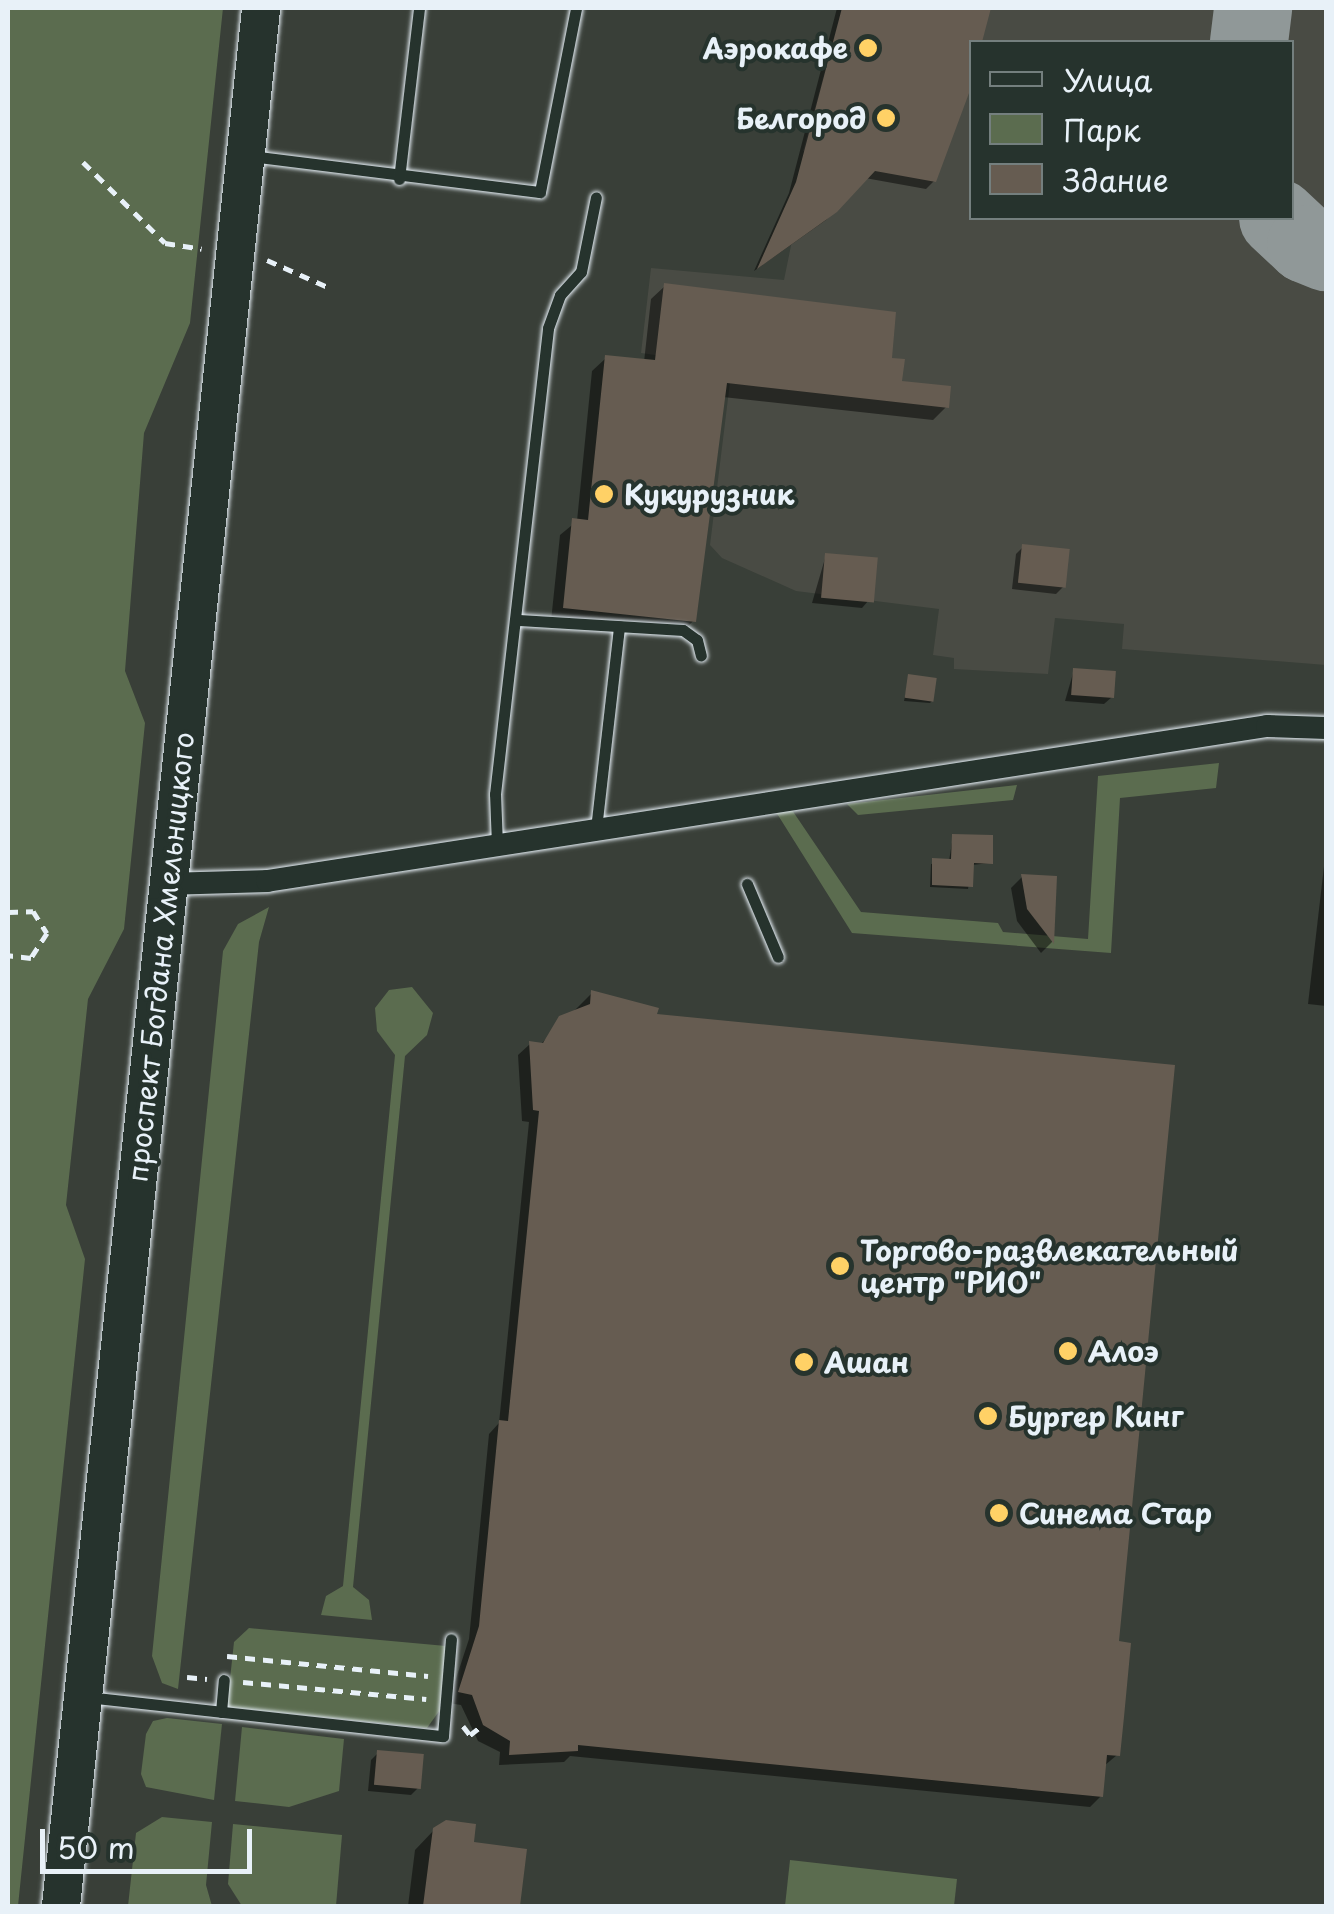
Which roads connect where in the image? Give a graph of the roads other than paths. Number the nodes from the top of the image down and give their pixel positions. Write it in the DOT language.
graph roads {
  1 [pos="261,8"];
  2 [pos="419,8"];
  3 [pos="576,8"];
  4 [pos="246,156"];
  5 [pos="399,179"];
  6 [pos="596,198"];
  7 [pos="519,620"];
  8 [pos="619,626"];
  9 [pos="701,656"];
  10 [pos="1326,728"];
  11 [pos="596,829"];
  12 [pos="497,845"];
  13 [pos="168,884"];
  14 [pos="747,884"];
  15 [pos="778,956"];
  16 [pos="451,1639"];
  17 [pos="224,1680"];
  18 [pos="83,1697"];
  19 [pos="221,1712"];
  20 [pos="61,1906"];
  1 -- 4 [label="main road, проспект Богдана Хмельницкого"];
  2 -- 5 [label="lane"];
  3 -- 5 [label="lane"];
  4 -- 5 [label="lane"];
  4 -- 13 [label="main road, проспект Богдана Хмельницкого"];
  6 -- 7 [label="lane"];
  7 -- 8 [label="lane"];
  7 -- 12 [label="lane"];
  8 -- 9 [label="lane"];
  8 -- 11 [label="lane"];
  10 -- 11 [label="street"];
  11 -- 12 [label="street"];
  12 -- 13 [label="street"];
  13 -- 18 [label="main road, проспект Богдана Хмельницкого"];
  14 -- 15 [label="lane"];
  16 -- 19 [label="lane"];
  17 -- 19 [label="lane"];
  18 -- 19 [label="lane"];
  18 -- 20 [label="main road, проспект Богдана Хмельницкого"];
}
